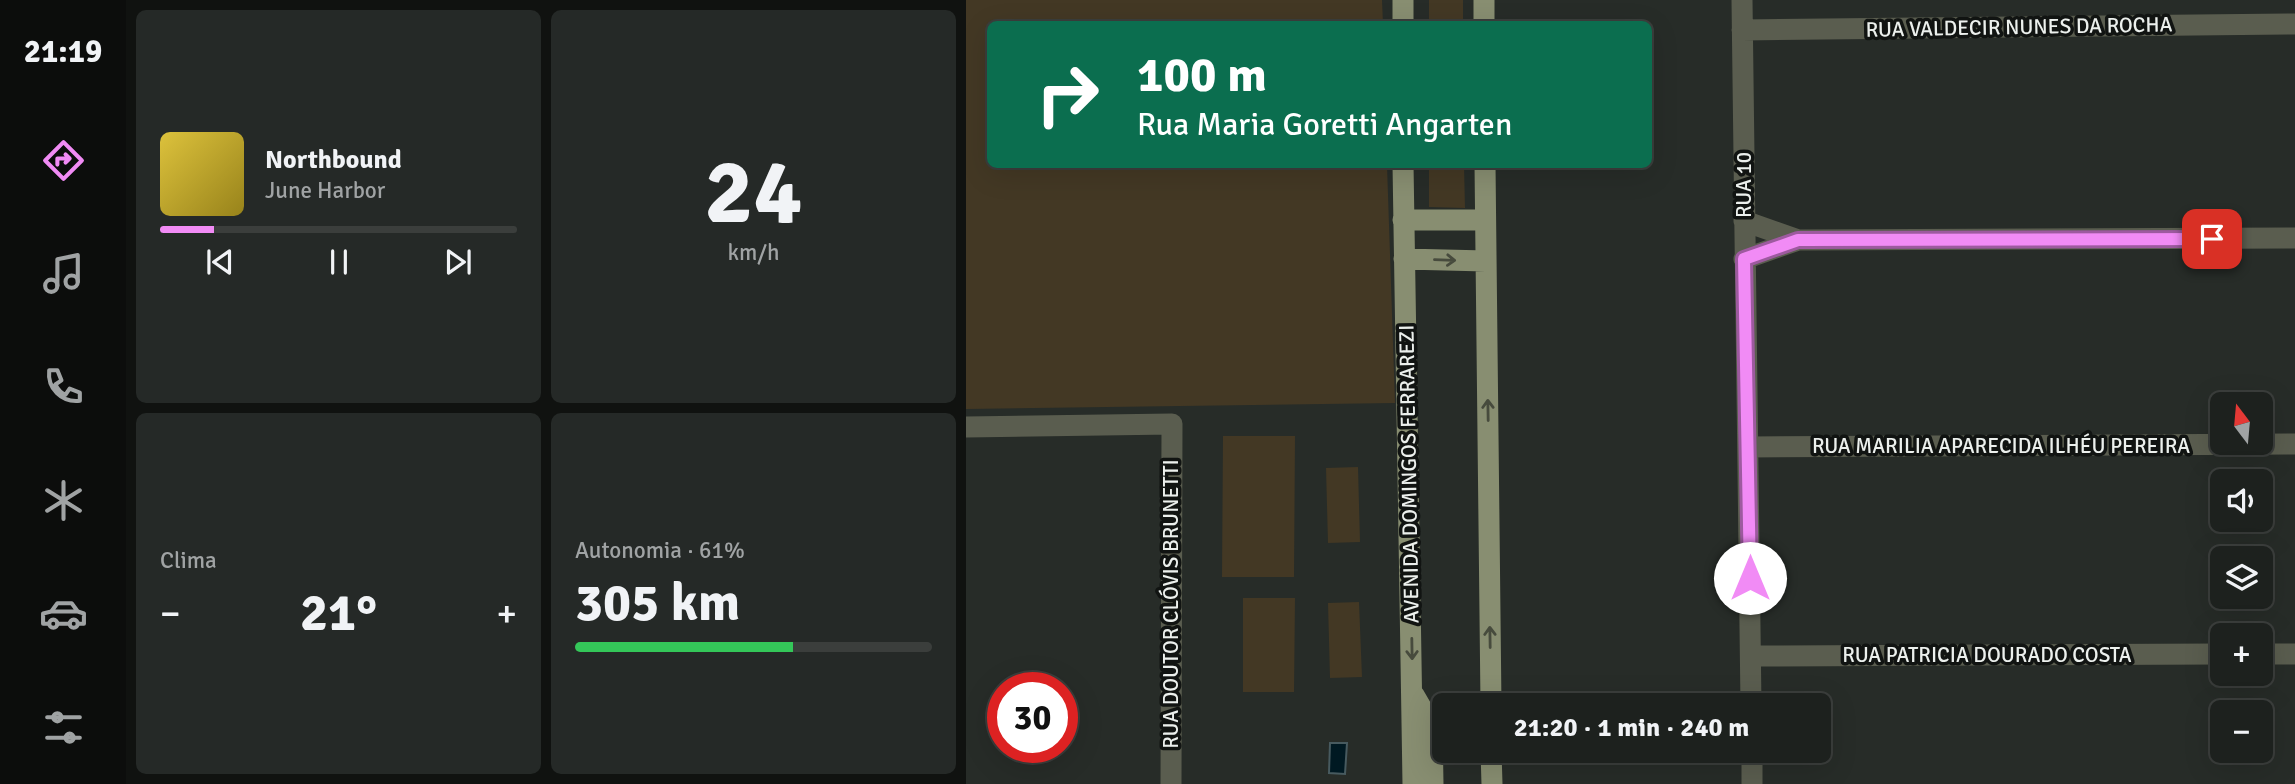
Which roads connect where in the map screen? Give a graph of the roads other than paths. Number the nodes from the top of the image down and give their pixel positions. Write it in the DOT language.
graph roads {
  1 [pos="1403,0"];
  2 [pos="1484,0"];
  3 [pos="1742,0"];
  4 [pos="1403,21"];
  5 [pos="1484,21"];
  6 [pos="2295,24"];
  7 [pos="1742,30"];
  8 [pos="1403,168"];
  9 [pos="1485,168"];
  10 [pos="1403,220"];
  11 [pos="1485,220"];
  12 [pos="1744,221"];
  13 [pos="2295,238"];
  14 [pos="1798,240"];
  15 [pos="1404,259"];
  16 [pos="1744,259"];
  17 [pos="1486,261"];
  18 [pos="966,427"];
  19 [pos="2295,444"];
  20 [pos="1749,447"];
  21 [pos="2210,654"];
  22 [pos="2273,654"];
  23 [pos="2295,654"];
  24 [pos="1751,656"];
  25 [pos="1491,693"];
  26 [pos="1751,693"];
  27 [pos="1413,694"];
  28 [pos="1491,763"];
  29 [pos="1752,763"];
  30 [pos="1171,784"];
  31 [pos="1413,784"];
  32 [pos="1433,784"];
  33 [pos="1492,784"];
  34 [pos="1752,784"];
  1 -- 4 [label="main road"];
  2 -- 5 [label="main road"];
  3 -- 7 [label="street, RUA 10"];
  6 -- 7 [label="street, RUA VALDECIR NUNES DA ROCHA"];
  7 -- 12 [label="street, RUA 10"];
  8 -- 10 [label="main road, AVENIDA DOMINGOS FERRAREZI"];
  9 -- 11 [label="main road"];
  10 -- 11 [label="main road"];
  10 -- 15 [label="main road, AVENIDA DOMINGOS FERRAREZI"];
  11 -- 17 [label="main road"];
  12 -- 14 [label="street"];
  12 -- 16 [label="street, RUA 10"];
  13 -- 14 [label="street"];
  14 -- 16 [label="street"];
  15 -- 17 [label="main road, one-way"];
  15 -- 27 [label="main road, AVENIDA DOMINGOS FERRAREZI, one-way"];
  16 -- 20 [label="street, RUA 10"];
  25 -- 17 [label="main road, one-way"];
  18 -- 30 [label="street, RUA DOUTOR CLÓVIS BRUNETTI"];
  19 -- 20 [label="street, RUA MARILIA APARECIDA ILHÉU PEREIRA"];
  20 -- 24 [label="street, RUA 10"];
  21 -- 24 [label="street, RUA PATRICIA DOURADO COSTA"];
  22 -- 23 [label="street"];
  24 -- 26 [label="street, RUA 10"];
  27 -- 31 [label="main road, AVENIDA DOMINGOS FERRAREZI"];
  27 -- 32 [label="main road"];
  28 -- 33 [label="main road"];
  29 -- 34 [label="street"];
}
